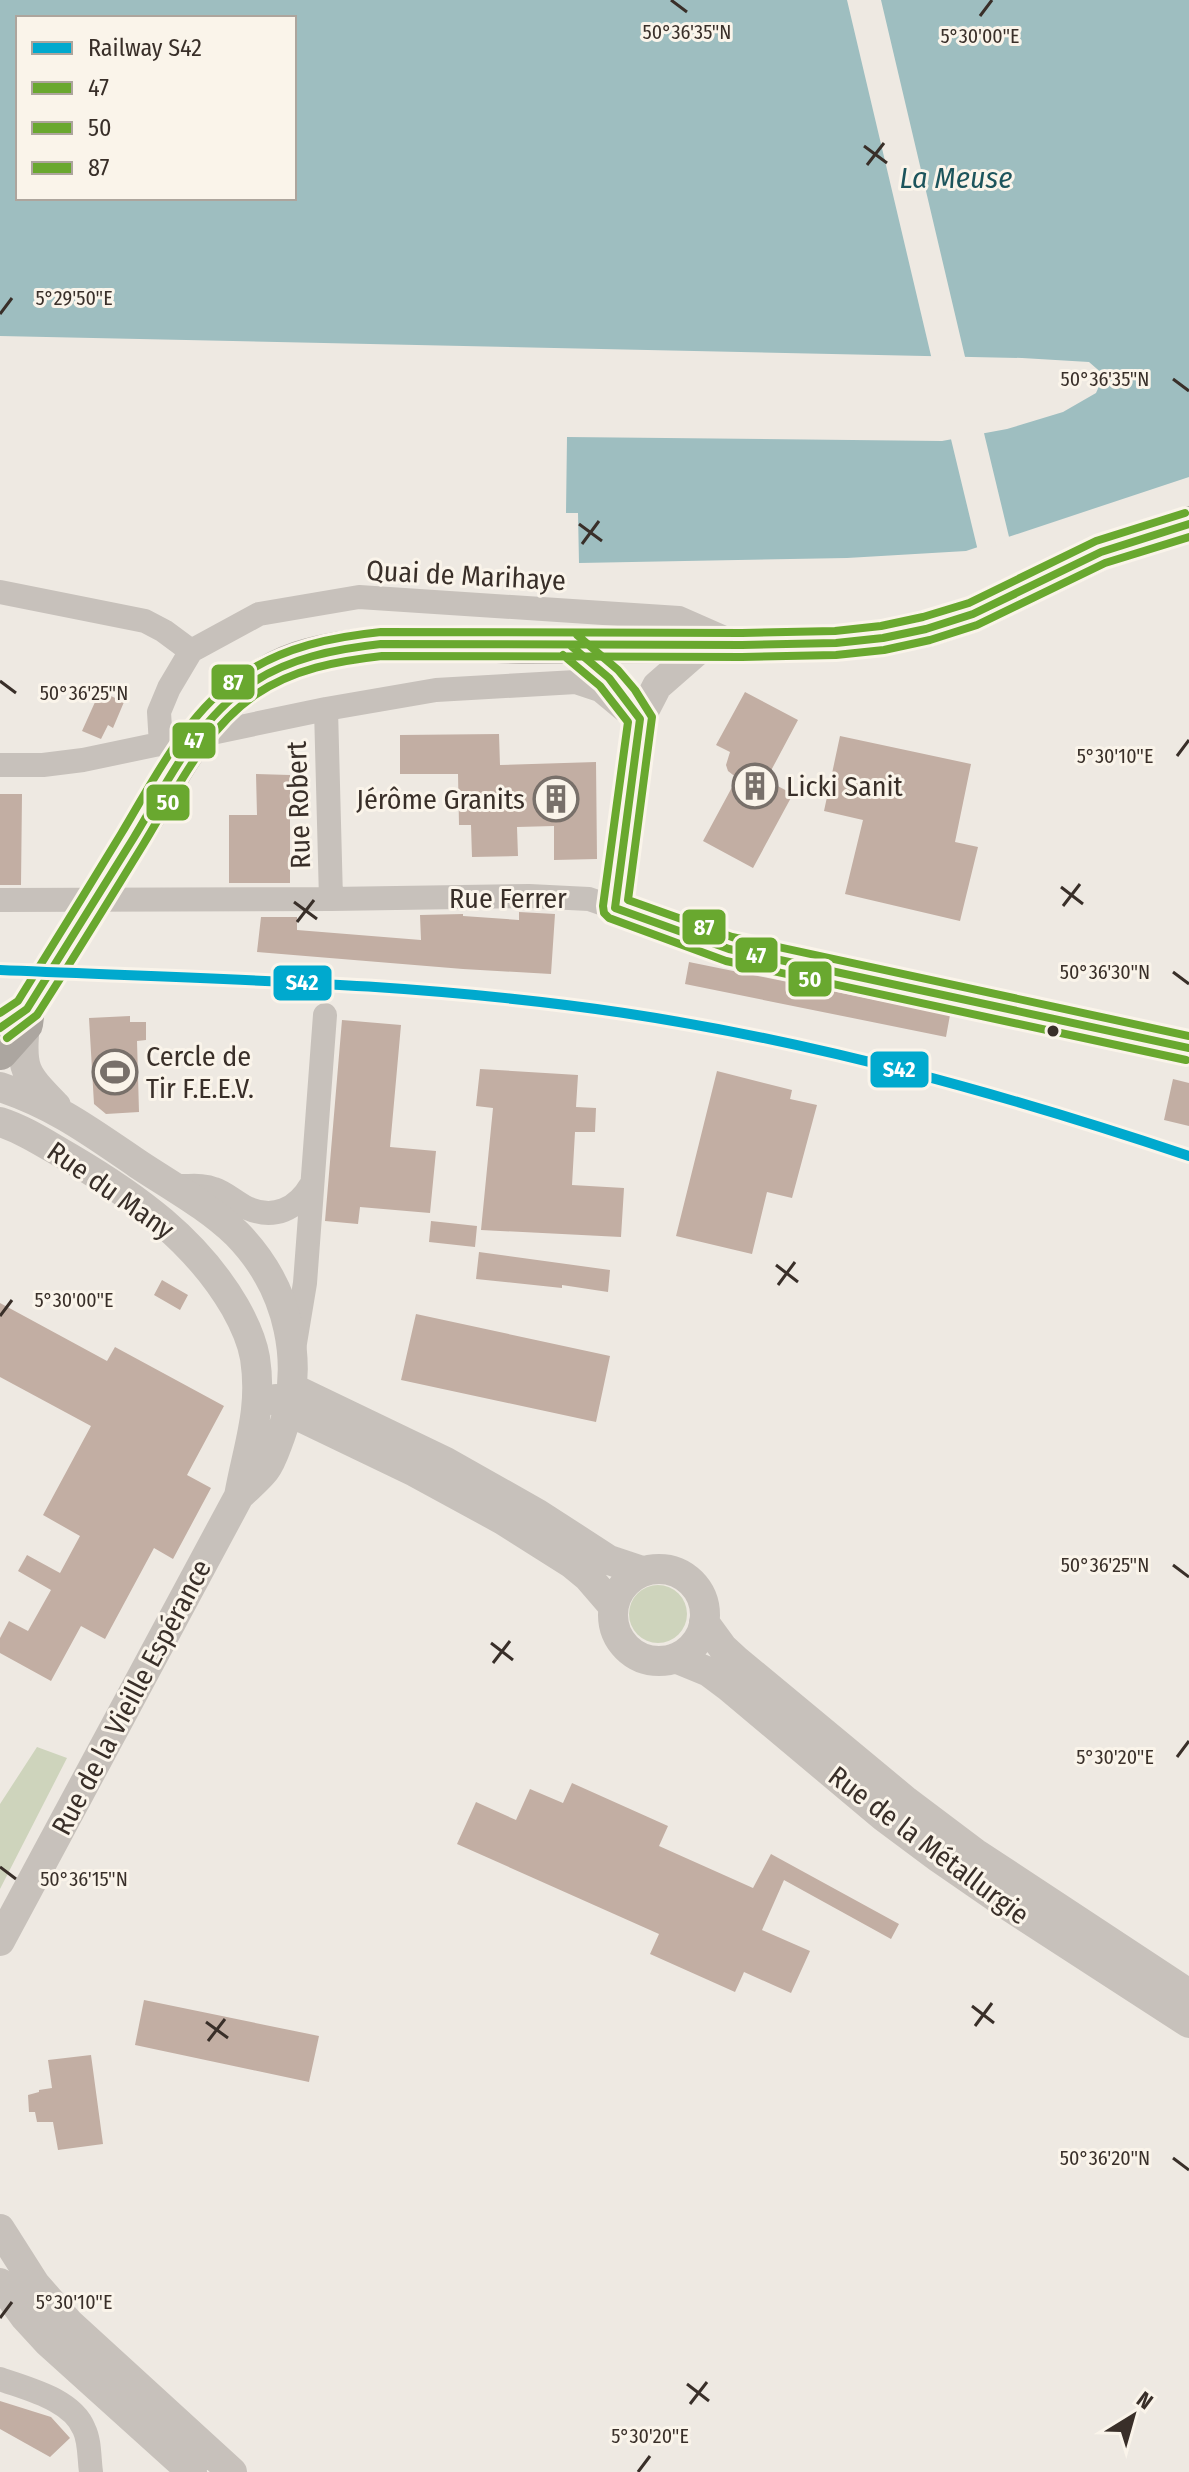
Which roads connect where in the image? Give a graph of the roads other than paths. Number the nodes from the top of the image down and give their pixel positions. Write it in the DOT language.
graph roads {
  1 [pos="1189,524"];
  2 [pos="0,592"];
  3 [pos="705,644"];
  4 [pos="570,645"];
  5 [pos="742,645"];
  6 [pos="191,651"];
  7 [pos="326,709"];
  8 [pos="640,719"];
  9 [pos="161,745"];
  10 [pos="0,765"];
  11 [pos="331,899"];
  12 [pos="0,900"];
  13 [pos="615,908"];
  14 [pos="325,1015"];
  15 [pos="17,1020"];
  16 [pos="1189,1048"];
  17 [pos="0,1052"];
  18 [pos="0,1087"];
  19 [pos="64,1113"];
  20 [pos="0,1122"];
  21 [pos="170,1185"];
  22 [pos="311,1185"];
  23 [pos="293,1355"];
  24 [pos="255,1357"];
  25 [pos="290,1400"];
  26 [pos="239,1496"];
  27 [pos="642,1571"];
  28 [pos="613,1606"];
  29 [pos="704,1622"];
  30 [pos="675,1658"];
  31 [pos="0,1941"];
  32 [pos="1189,1994"];
  33 [pos="1189,2023"];
  34 [pos="0,2229"];
  35 [pos="0,2283"];
  36 [pos="48,2342"];
  37 [pos="94,2345"];
  38 [pos="0,2379"];
  39 [pos="107,2395"];
  40 [pos="91,2472"];
  41 [pos="192,2472"];
  42 [pos="232,2472"];
  1 -- 5 [label="main road"];
  2 -- 6 [label="street"];
  3 -- 4 [label="main road"];
  3 -- 5 [label="main road"];
  3 -- 8 [label="street"];
  4 -- 8 [label="street"];
  4 -- 15 [label="main road, bridge"];
  5 -- 6 [label="street, Quai de Marihaye"];
  6 -- 9 [label="street"];
  7 -- 8 [label="street"];
  7 -- 9 [label="street"];
  7 -- 11 [label="street, Rue Robert"];
  8 -- 13 [label="street"];
  9 -- 10 [label="street"];
  11 -- 12 [label="street, Rue Ferrer"];
  11 -- 13 [label="street, Rue Ferrer"];
  13 -- 16 [label="street, Rue Ferrer"];
  14 -- 22 [label="street, Rue de la Vieille Espérance"];
  15 -- 17 [label="main road"];
  15 -- 19 [label="street"];
  18 -- 19 [label="street"];
  19 -- 21 [label="street, Rue du Many"];
  20 -- 24 [label="street, Rue du Many"];
  21 -- 22 [label="street"];
  21 -- 23 [label="street, Rue du Many"];
  22 -- 23 [label="street, Rue de la Vieille Espérance"];
  23 -- 25 [label="street, Rue de la Vieille Espérance"];
  24 -- 25 [label="street"];
  24 -- 26 [label="street, Rue de la Vieille Espérance"];
  25 -- 26 [label="street, Rue de la Vieille Espérance"];
  25 -- 27 [label="street, Rue de la Métallurgie"];
  25 -- 28 [label="street, Rue de la Métallurgie"];
  26 -- 31 [label="street, Rue de la Vieille Espérance"];
  27 -- 28 [label="street"];
  27 -- 29 [label="street, Rue de la Métallurgie"];
  28 -- 30 [label="street, Rue de la Métallurgie"];
  29 -- 30 [label="street"];
  29 -- 32 [label="street, Rue de la Métallurgie"];
  30 -- 33 [label="street, Rue de la Métallurgie"];
  34 -- 37 [label="street"];
  35 -- 36 [label="street"];
  36 -- 37 [label="street"];
  36 -- 39 [label="street"];
  37 -- 39 [label="street"];
  37 -- 42 [label="street"];
  38 -- 40 [label="street"];
  39 -- 41 [label="street"];
}
